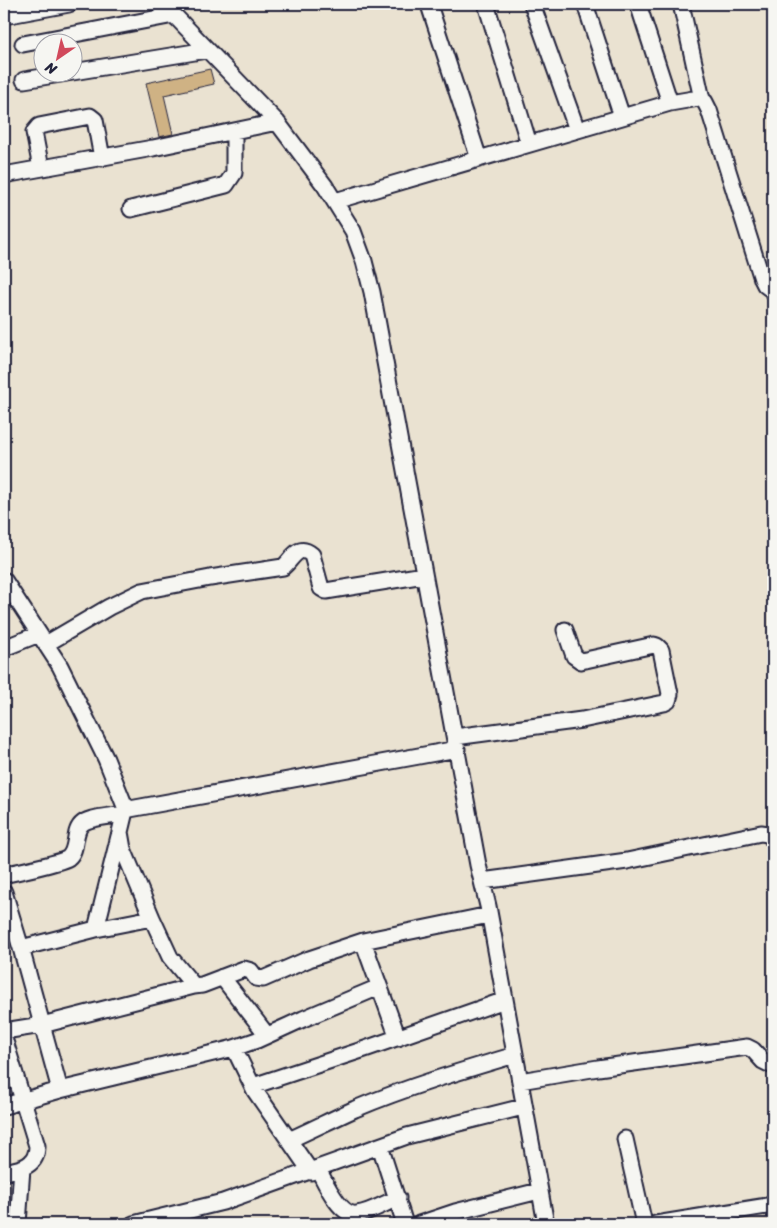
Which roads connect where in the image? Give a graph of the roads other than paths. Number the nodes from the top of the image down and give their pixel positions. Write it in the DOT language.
graph roads {
  1 [pos="69,4"];
  2 [pos="430,4"];
  3 [pos="486,4"];
  4 [pos="532,4"];
  5 [pos="585,4"];
  6 [pos="638,4"];
  7 [pos="681,4"];
  8 [pos="165,7"];
  9 [pos="4,16"];
  10 [pos="23,44"];
  11 [pos="208,50"];
  12 [pos="24,80"];
  13 [pos="702,99"];
  14 [pos="670,103"];
  15 [pos="622,117"];
  16 [pos="277,122"];
  17 [pos="577,130"];
  18 [pos="234,131"];
  19 [pos="529,144"];
  20 [pos="102,158"];
  21 [pos="480,159"];
  22 [pos="41,168"];
  23 [pos="4,175"];
  24 [pos="335,201"];
  25 [pos="131,209"];
  26 [pos="773,291"];
  27 [pos="424,575"];
  28 [pos="4,580"];
  29 [pos="565,630"];
  30 [pos="42,639"];
  31 [pos="4,648"];
  32 [pos="456,743"];
  33 [pos="125,810"];
  34 [pos="120,832"];
  35 [pos="773,840"];
  36 [pos="4,875"];
  37 [pos="482,881"];
  38 [pos="4,892"];
  39 [pos="489,915"];
  40 [pos="152,918"];
  41 [pos="96,929"];
  42 [pos="363,941"];
  43 [pos="21,948"];
  44 [pos="222,977"];
  45 [pos="194,986"];
  46 [pos="379,987"];
  47 [pos="505,1000"];
  48 [pos="42,1025"];
  49 [pos="4,1031"];
  50 [pos="267,1035"];
  51 [pos="4,1038"];
  52 [pos="398,1038"];
  53 [pos="234,1048"];
  54 [pos="515,1054"];
  55 [pos="773,1066"];
  56 [pos="520,1081"];
  57 [pos="253,1086"];
  58 [pos="60,1090"];
  59 [pos="23,1102"];
  60 [pos="4,1106"];
  61 [pos="523,1107"];
  62 [pos="625,1139"];
  63 [pos="289,1140"];
  64 [pos="380,1146"];
  65 [pos="22,1168"];
  66 [pos="314,1170"];
  67 [pos="4,1172"];
  68 [pos="539,1191"];
  69 [pos="398,1198"];
  70 [pos="773,1205"];
  71 [pos="173,1219"];
  72 [pos="18,1224"];
  73 [pos="132,1224"];
  74 [pos="405,1224"];
  75 [pos="419,1224"];
  76 [pos="546,1224"];
  77 [pos="644,1224"];
  78 [pos="656,1224"];
  1 -- 9 [label="street"];
  2 -- 21 [label="street"];
  3 -- 19 [label="street"];
  4 -- 17 [label="street"];
  5 -- 15 [label="street"];
  6 -- 14 [label="street"];
  7 -- 13 [label="street"];
  8 -- 10 [label="street"];
  8 -- 11 [label="street"];
  11 -- 12 [label="street"];
  11 -- 16 [label="street"];
  13 -- 14 [label="street"];
  13 -- 26 [label="street"];
  14 -- 15 [label="street"];
  15 -- 17 [label="street"];
  16 -- 18 [label="street"];
  16 -- 24 [label="street"];
  17 -- 19 [label="street"];
  18 -- 20 [label="street"];
  18 -- 25 [label="street"];
  19 -- 21 [label="street"];
  20 -- 22 [label="street"];
  20 -- 22 [label="street"];
  21 -- 24 [label="street"];
  22 -- 23 [label="street"];
  24 -- 27 [label="street"];
  27 -- 30 [label="street"];
  27 -- 32 [label="street"];
  28 -- 30 [label="street"];
  29 -- 32 [label="street"];
  30 -- 31 [label="street"];
  30 -- 33 [label="street"];
  32 -- 33 [label="street"];
  32 -- 37 [label="street"];
  33 -- 34 [label="street"];
  33 -- 36 [label="street"];
  34 -- 40 [label="street"];
  34 -- 41 [label="street"];
  35 -- 37 [label="street"];
  37 -- 39 [label="street"];
  38 -- 43 [label="street"];
  39 -- 42 [label="street"];
  39 -- 47 [label="street"];
  40 -- 41 [label="street"];
  40 -- 45 [label="street"];
  41 -- 43 [label="street"];
  42 -- 44 [label="street"];
  42 -- 46 [label="street"];
  43 -- 48 [label="street"];
  44 -- 45 [label="street"];
  44 -- 50 [label="street"];
  45 -- 48 [label="street"];
  46 -- 50 [label="street"];
  46 -- 52 [label="street"];
  47 -- 52 [label="street"];
  47 -- 54 [label="street"];
  48 -- 49 [label="street"];
  48 -- 58 [label="street"];
  50 -- 53 [label="street"];
  51 -- 59 [label="street"];
  52 -- 57 [label="street"];
  53 -- 57 [label="street"];
  53 -- 58 [label="street"];
  54 -- 56 [label="street"];
  54 -- 63 [label="street"];
  55 -- 56 [label="street"];
  56 -- 61 [label="street"];
  57 -- 63 [label="street"];
  58 -- 59 [label="street"];
  59 -- 60 [label="street"];
  59 -- 65 [label="street"];
  61 -- 64 [label="street"];
  61 -- 68 [label="street"];
  62 -- 77 [label="street"];
  63 -- 66 [label="street"];
  64 -- 66 [label="street"];
  64 -- 69 [label="street"];
  65 -- 67 [label="street"];
  65 -- 72 [label="street"];
  66 -- 69 [label="street"];
  66 -- 71 [label="street"];
  68 -- 75 [label="street"];
  68 -- 76 [label="street"];
  69 -- 74 [label="street"];
  70 -- 78 [label="street"];
  71 -- 73 [label="street"];
}
